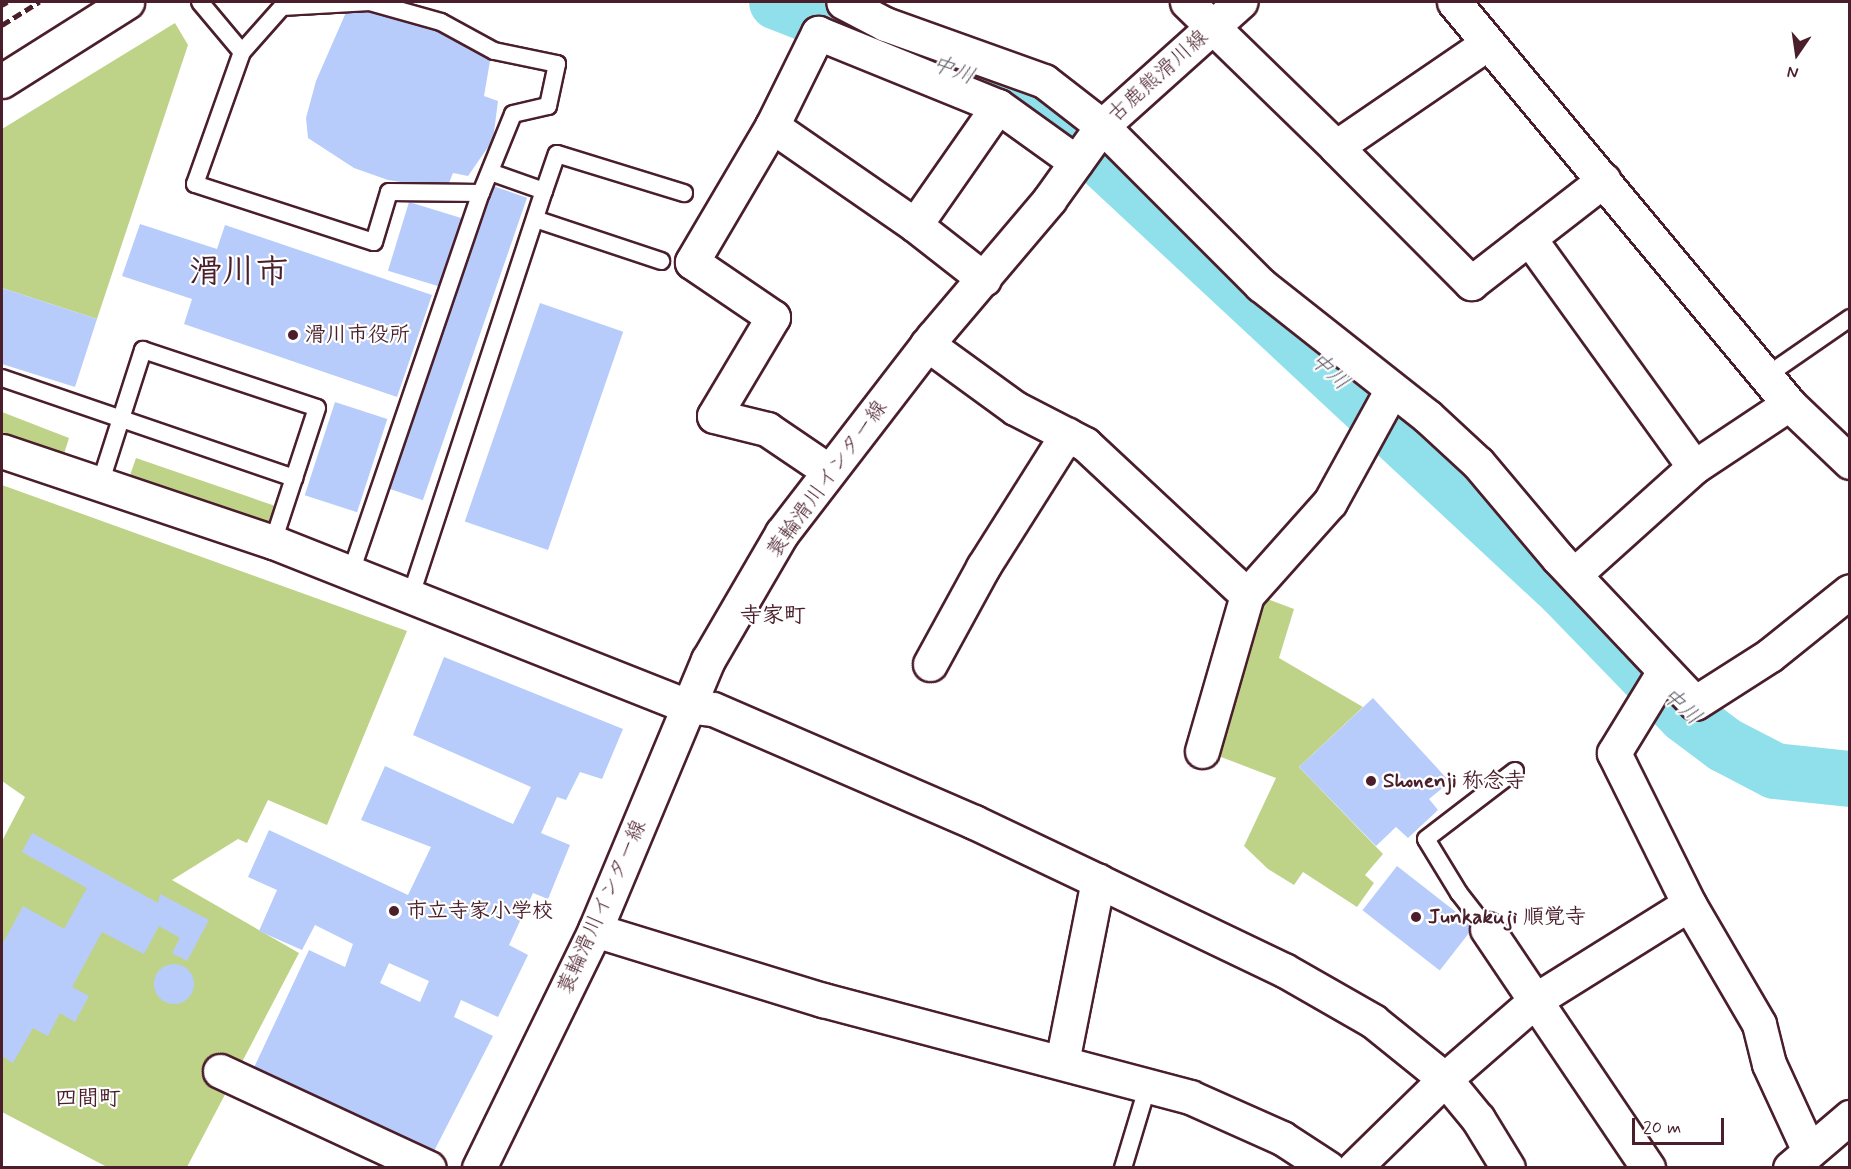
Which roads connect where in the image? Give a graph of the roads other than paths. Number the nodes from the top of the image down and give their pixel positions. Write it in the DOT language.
graph roads {
  1 [pos="127,2"];
  2 [pos="201,2"];
  3 [pos="843,2"];
  4 [pos="1187,2"];
  5 [pos="1240,2"];
  6 [pos="1454,2"];
  7 [pos="1214,26"];
  8 [pos="1488,43"];
  9 [pos="242,52"];
  10 [pos="2,81"];
  11 [pos="998,106"];
  12 [pos="772,126"];
  13 [pos="1102,126"];
  14 [pos="1336,147"];
  15 [pos="1076,162"];
  16 [pos="490,172"];
  17 [pos="1604,180"];
  18 [pos="544,191"];
  19 [pos="481,193"];
  20 [pos="684,194"];
  21 [pos="535,219"];
  22 [pos="915,225"];
  23 [pos="1529,238"];
  24 [pos="662,261"];
  25 [pos="984,279"];
  26 [pos="1850,318"];
  27 [pos="927,344"];
  28 [pos="1766,376"];
  29 [pos="2,378"];
  30 [pos="1391,391"];
  31 [pos="1789,404"];
  32 [pos="122,418"];
  33 [pos="1066,434"];
  34 [pos="2,451"];
  35 [pos="1850,462"];
  36 [pos="1694,467"];
  37 [pos="829,471"];
  38 [pos="294,478"];
  39 [pos="100,484"];
  40 [pos="273,542"];
  41 [pos="351,572"];
  42 [pos="1575,574"];
  43 [pos="1850,591"];
  44 [pos="411,595"];
  45 [pos="1247,595"];
  46 [pos="930,664"];
  47 [pos="1664,671"];
  48 [pos="687,706"];
  49 [pos="1202,751"];
  50 [pos="1515,771"];
  51 [pos="1098,881"];
  52 [pos="1689,904"];
  53 [pos="1487,929"];
  54 [pos="595,930"];
  55 [pos="1537,999"];
  56 [pos="1062,1062"];
  57 [pos="220,1071"];
  58 [pos="1445,1079"];
  59 [pos="1148,1085"];
  60 [pos="1850,1117"];
  61 [pos="1800,1159"];
  62 [pos="429,1167"];
  63 [pos="479,1167"];
  64 [pos="1123,1167"];
  65 [pos="1328,1167"];
  66 [pos="1354,1167"];
  67 [pos="1508,1167"];
  68 [pos="1648,1167"];
  1 -- 10 [label="street"];
  2 -- 9 [label="lane"];
  3 -- 13 [label="street"];
  4 -- 7 [label="street"];
  5 -- 7 [label="street, 古鹿熊滑川線"];
  6 -- 8 [label="street"];
  7 -- 13 [label="street, 古鹿熊滑川線"];
  7 -- 14 [label="street"];
  8 -- 14 [label="street"];
  8 -- 17 [label="street"];
  9 -- 16 [label="lane"];
  9 -- 19 [label="lane"];
  11 -- 12 [label="street"];
  11 -- 15 [label="street"];
  11 -- 22 [label="street"];
  12 -- 22 [label="street"];
  12 -- 37 [label="street"];
  13 -- 15 [label="street, 蓑輪滑川インター線"];
  13 -- 30 [label="street"];
  14 -- 23 [label="street"];
  15 -- 25 [label="street, 蓑輪滑川インター線"];
  16 -- 18 [label="lane"];
  16 -- 19 [label="lane"];
  17 -- 23 [label="street"];
  17 -- 28 [label="street"];
  18 -- 20 [label="lane"];
  18 -- 21 [label="lane"];
  19 -- 41 [label="lane"];
  21 -- 24 [label="lane"];
  21 -- 44 [label="lane"];
  22 -- 25 [label="street"];
  23 -- 36 [label="street"];
  25 -- 27 [label="street, 蓑輪滑川インター線"];
  26 -- 28 [label="lane"];
  27 -- 33 [label="street"];
  27 -- 37 [label="street, 蓑輪滑川インター線"];
  28 -- 31 [label="street"];
  29 -- 32 [label="lane"];
  30 -- 42 [label="street"];
  30 -- 45 [label="street"];
  31 -- 35 [label="street"];
  31 -- 36 [label="street"];
  32 -- 38 [label="lane"];
  32 -- 38 [label="lane"];
  32 -- 39 [label="lane"];
  33 -- 45 [label="street"];
  33 -- 46 [label="street"];
  34 -- 39 [label="street"];
  36 -- 42 [label="street"];
  37 -- 48 [label="street, 蓑輪滑川インター線"];
  38 -- 40 [label="lane"];
  39 -- 40 [label="street"];
  40 -- 41 [label="street"];
  41 -- 44 [label="street"];
  42 -- 47 [label="street"];
  43 -- 47 [label="street"];
  44 -- 48 [label="street"];
  45 -- 49 [label="street"];
  47 -- 52 [label="street"];
  48 -- 51 [label="street"];
  48 -- 54 [label="street, 蓑輪滑川インター線"];
  50 -- 53 [label="lane"];
  51 -- 56 [label="street"];
  51 -- 58 [label="street"];
  52 -- 55 [label="street"];
  52 -- 61 [label="street"];
  53 -- 55 [label="street"];
  54 -- 56 [label="street"];
  54 -- 63 [label="street, 蓑輪滑川インター線"];
  55 -- 58 [label="street"];
  55 -- 68 [label="street"];
  56 -- 59 [label="street"];
  57 -- 62 [label="street"];
  58 -- 66 [label="street"];
  58 -- 67 [label="street"];
  59 -- 64 [label="lane"];
  59 -- 65 [label="street"];
  60 -- 61 [label="street"];
}
